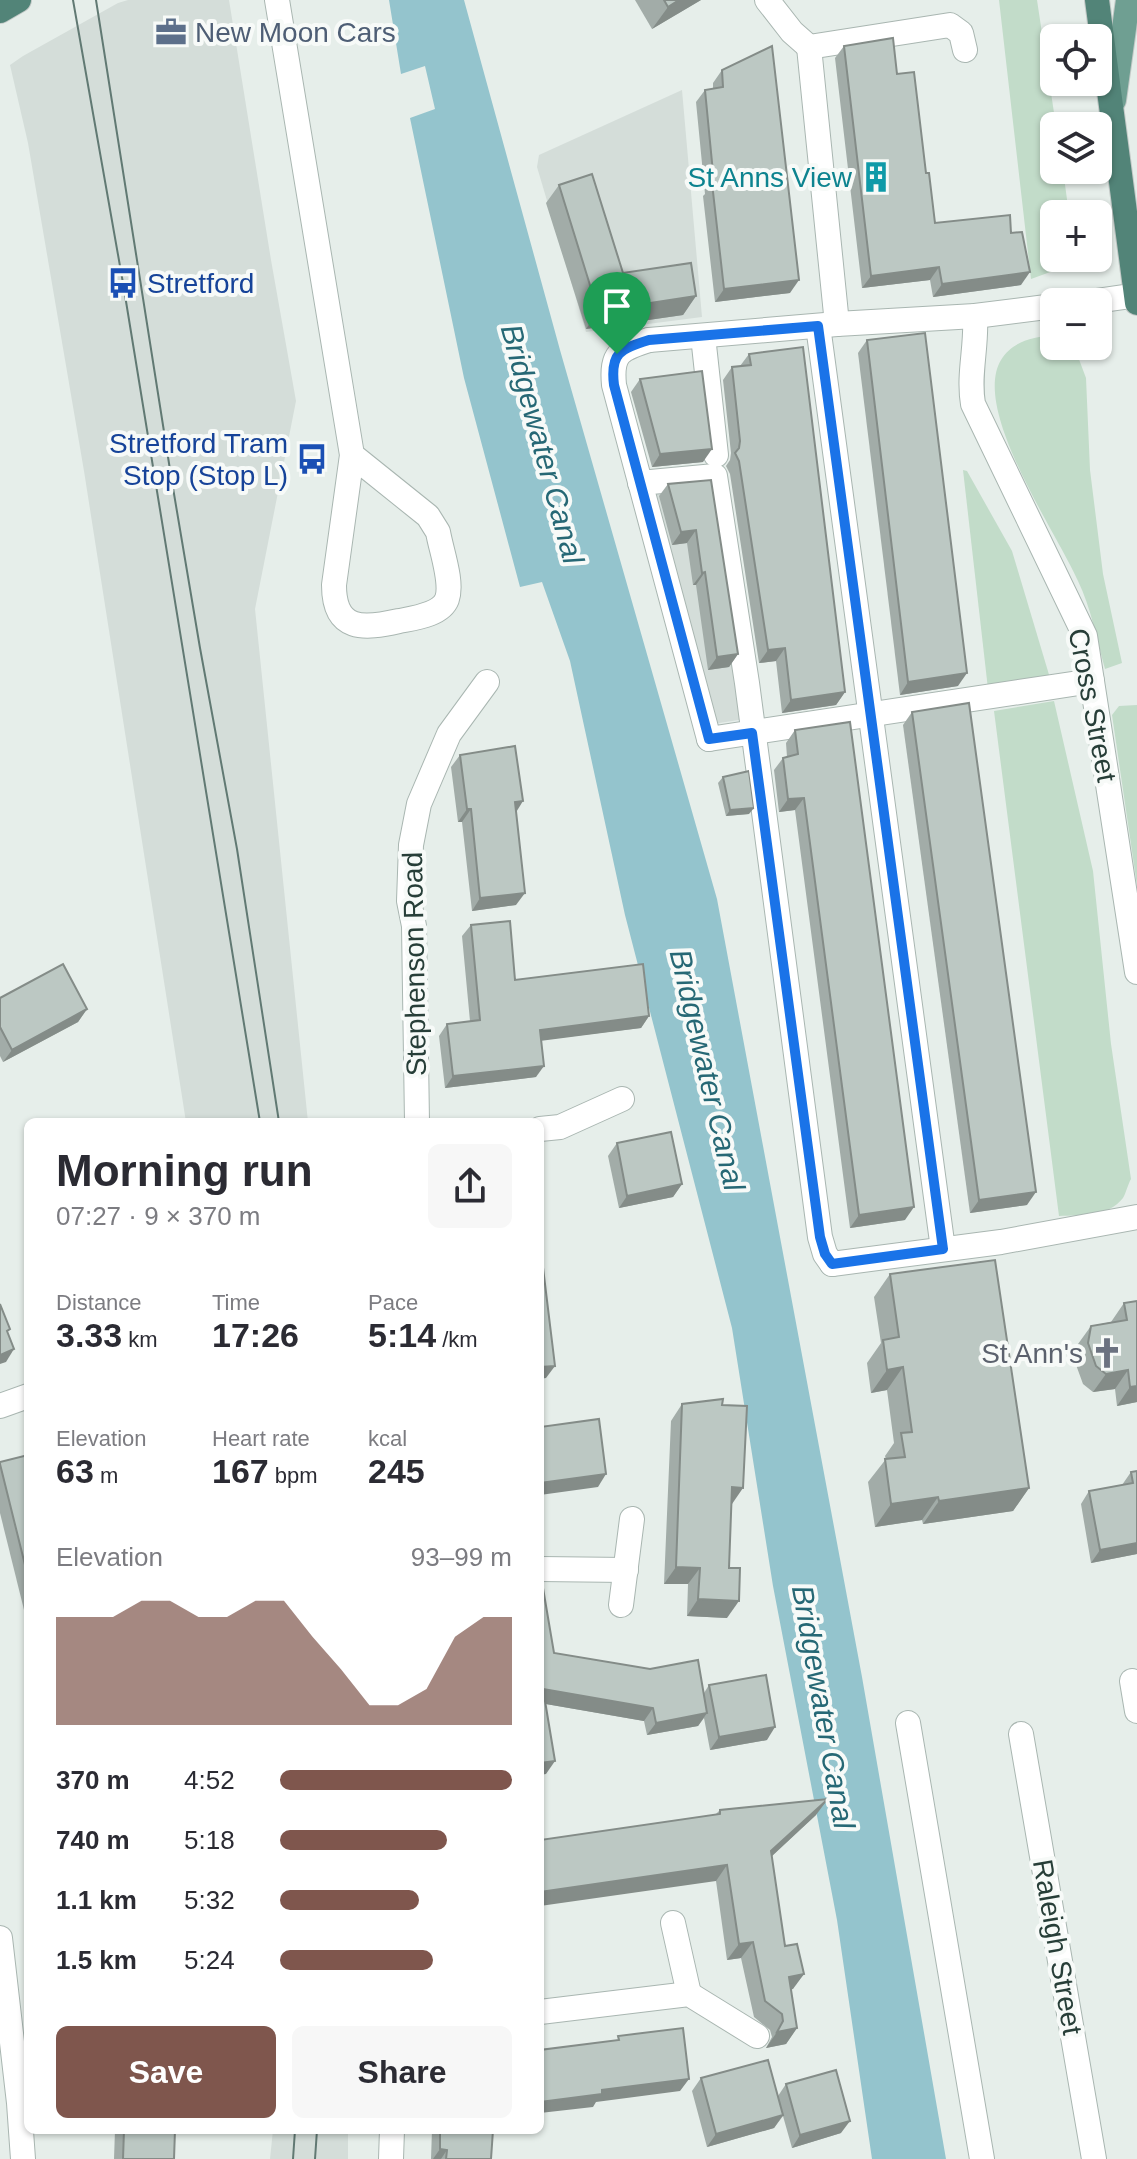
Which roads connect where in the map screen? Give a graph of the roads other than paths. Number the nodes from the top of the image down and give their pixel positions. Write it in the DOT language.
graph roads {
  1 [pos="19,0"];
  2 [pos="277,0"];
  3 [pos="767,0"];
  4 [pos="1097,0"];
  5 [pos="1128,0"];
  6 [pos="0,11"];
  7 [pos="809,47"];
  8 [pos="965,50"];
  9 [pos="1112,112"];
  10 [pos="1112,115"];
  11 [pos="1137,298"];
  12 [pos="1112,300"];
  13 [pos="1040,308"];
  14 [pos="975,316"];
  15 [pos="827,325"];
  16 [pos="703,336"];
  17 [pos="352,455"];
  18 [pos="716,455"];
  19 [pos="640,483"];
  20 [pos="1092,681"];
  21 [pos="487,682"];
  22 [pos="872,715"];
  23 [pos="752,733"];
  24 [pos="1137,972"];
  25 [pos="622,1099"];
  26 [pos="417,1118"];
  27 [pos="544,1129"];
  28 [pos="1137,1217"];
  29 [pos="943,1249"];
  30 [pos="24,1397"];
  31 [pos="0,1406"];
  32 [pos="632,1519"];
  33 [pos="544,1569"];
  34 [pos="626,1570"];
  35 [pos="621,1605"];
  36 [pos="1132,1681"];
  37 [pos="1137,1711"];
  38 [pos="908,1723"];
  39 [pos="1021,1734"];
  40 [pos="673,1923"];
  41 [pos="0,1938"];
  42 [pos="689,1994"];
  43 [pos="544,2012"];
  44 [pos="757,2036"];
  45 [pos="10,2104"];
  46 [pos="392,2134"];
  47 [pos="23,2159"];
  48 [pos="391,2159"];
  49 [pos="982,2159"];
  50 [pos="1094,2159"];
  1 -- 6 [label="highway"];
  2 -- 17 [label="street"];
  3 -- 7 [label="street"];
  4 -- 9 [label="highway"];
  5 -- 10 [label="main road"];
  7 -- 8 [label="street"];
  7 -- 15 [label="street"];
  10 -- 11 [label="highway"];
  11 -- 12 [label="street"];
  13 -- 14 [label="street"];
  14 -- 15 [label="street"];
  14 -- 20 [label="street, Cross Street"];
  15 -- 16 [label="street"];
  15 -- 22 [label="street"];
  16 -- 18 [label="street"];
  16 -- 19 [label="street"];
  17 -- 17 [label="street"];
  19 -- 23 [label="street"];
  19 -- 23 [label="street"];
  20 -- 22 [label="street"];
  20 -- 24 [label="street, Cross Street"];
  21 -- 26 [label="street, Stephenson Road"];
  22 -- 23 [label="street"];
  22 -- 29 [label="street"];
  23 -- 29 [label="street"];
  25 -- 27 [label="street"];
  28 -- 29 [label="street"];
  30 -- 31 [label="street"];
  32 -- 34 [label="street"];
  33 -- 34 [label="street"];
  34 -- 35 [label="street"];
  36 -- 37 [label="street"];
  38 -- 49 [label="street"];
  39 -- 50 [label="street, Raleigh Street"];
  40 -- 42 [label="street"];
  41 -- 45 [label="street"];
  42 -- 43 [label="street"];
  42 -- 44 [label="street"];
  45 -- 47 [label="street"];
  46 -- 48 [label="street"];
}
